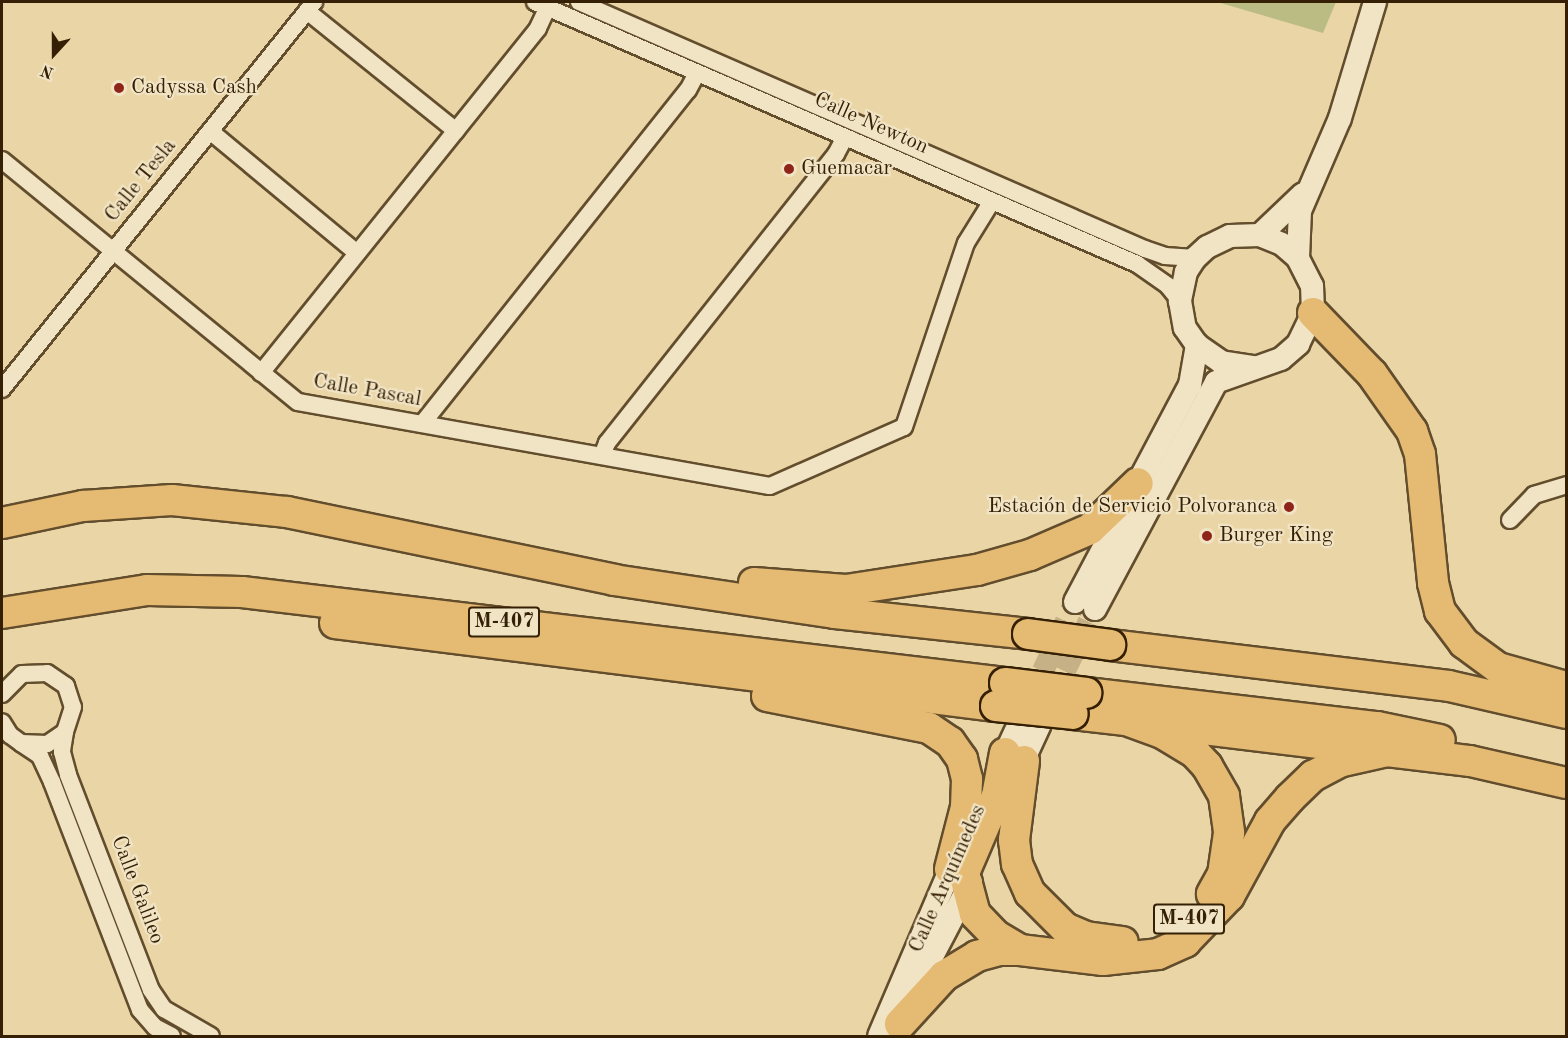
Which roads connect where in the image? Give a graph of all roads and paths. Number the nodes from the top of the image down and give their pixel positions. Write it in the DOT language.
graph roads {
  1 [pos="579,2"];
  2 [pos="1374,2"];
  3 [pos="542,4"];
  4 [pos="310,6"];
  5 [pos="697,73"];
  6 [pos="210,131"];
  7 [pos="456,131"];
  8 [pos="844,137"];
  9 [pos="2,160"];
  10 [pos="1309,185"];
  11 [pos="992,201"];
  12 [pos="1260,235"];
  13 [pos="113,251"];
  14 [pos="357,253"];
  15 [pos="1195,258"];
  16 [pos="1298,258"];
  17 [pos="1180,301"];
  18 [pos="1313,313"];
  19 [pos="1197,345"];
  20 [pos="1254,368"];
  21 [pos="261,373"];
  22 [pos="2,389"];
  23 [pos="422,424"];
  24 [pos="602,456"];
  25 [pos="1138,483"];
  26 [pos="1566,485"];
  27 [pos="1510,520"];
  28 [pos="2,523"];
  29 [pos="614,580"];
  30 [pos="2,614"];
  31 [pos="2,630"];
  32 [pos="639,661"];
  33 [pos="1566,687"];
  34 [pos="2,694"];
  35 [pos="1079,703"];
  36 [pos="1015,709"];
  37 [pos="1566,713"];
  38 [pos="1126,720"];
  39 [pos="2,722"];
  40 [pos="64,732"];
  41 [pos="21,743"];
  42 [pos="1387,751"];
  43 [pos="1015,756"];
  44 [pos="1566,771"];
  45 [pos="1566,783"];
  46 [pos="958,882"];
  47 [pos="1020,950"];
  48 [pos="892,1032"];
  49 [pos="172,1036"];
  50 [pos="211,1036"];
  1 -- 15 [label="street, Calle Newton"];
  2 -- 10 [label="street"];
  3 -- 5 [label="street, Calle Newton"];
  3 -- 7 [label="street"];
  4 -- 6 [label="street, Calle Tesla"];
  4 -- 7 [label="street"];
  5 -- 8 [label="street, Calle Newton"];
  5 -- 23 [label="street"];
  6 -- 13 [label="street, Calle Tesla"];
  6 -- 14 [label="street"];
  7 -- 14 [label="street"];
  8 -- 11 [label="street, Calle Newton"];
  8 -- 24 [label="street"];
  9 -- 13 [label="street, Calle Pascal"];
  10 -- 12 [label="street"];
  10 -- 16 [label="street"];
  11 -- 17 [label="street, Calle Newton"];
  11 -- 24 [label="street, Calle Pascal"];
  12 -- 15 [label="street"];
  12 -- 16 [label="street"];
  13 -- 21 [label="street, Calle Pascal"];
  13 -- 22 [label="street, Calle Tesla"];
  14 -- 21 [label="street"];
  15 -- 17 [label="street"];
  16 -- 18 [label="street"];
  17 -- 19 [label="street"];
  18 -- 20 [label="street"];
  18 -- 33 [label="highway"];
  19 -- 20 [label="street"];
  19 -- 25 [label="street"];
  20 -- 25 [label="street"];
  21 -- 23 [label="street, Calle Pascal"];
  23 -- 24 [label="street, Calle Pascal"];
  25 -- 29 [label="highway"];
  26 -- 27 [label="street"];
  28 -- 29 [label="highway"];
  29 -- 37 [label="highway, bridge"];
  30 -- 36 [label="highway, M-407"];
  31 -- 32 [label="highway, M-407"];
  32 -- 36 [label="highway, M-407"];
  32 -- 46 [label="highway, M-407"];
  34 -- 40 [label="street, Calle Galileo"];
  35 -- 36 [label="highway, M-407, bridge"];
  35 -- 38 [label="highway, M-407"];
  35 -- 44 [label="highway, M-407"];
  36 -- 43 [label="street"];
  38 -- 42 [label="highway, M-407"];
  38 -- 43 [label="highway, M-407"];
  39 -- 41 [label="street, Calle Galileo"];
  40 -- 41 [label="street"];
  40 -- 50 [label="street, Calle Galileo"];
  41 -- 49 [label="street, Calle Galileo"];
  42 -- 45 [label="highway, M-407"];
  42 -- 47 [label="highway, M-407"];
  43 -- 46 [label="highway"];
  46 -- 47 [label="highway, M-407"];
  46 -- 48 [label="street, Calle Arquímedes"];
  47 -- 48 [label="highway, M-407"];
}
